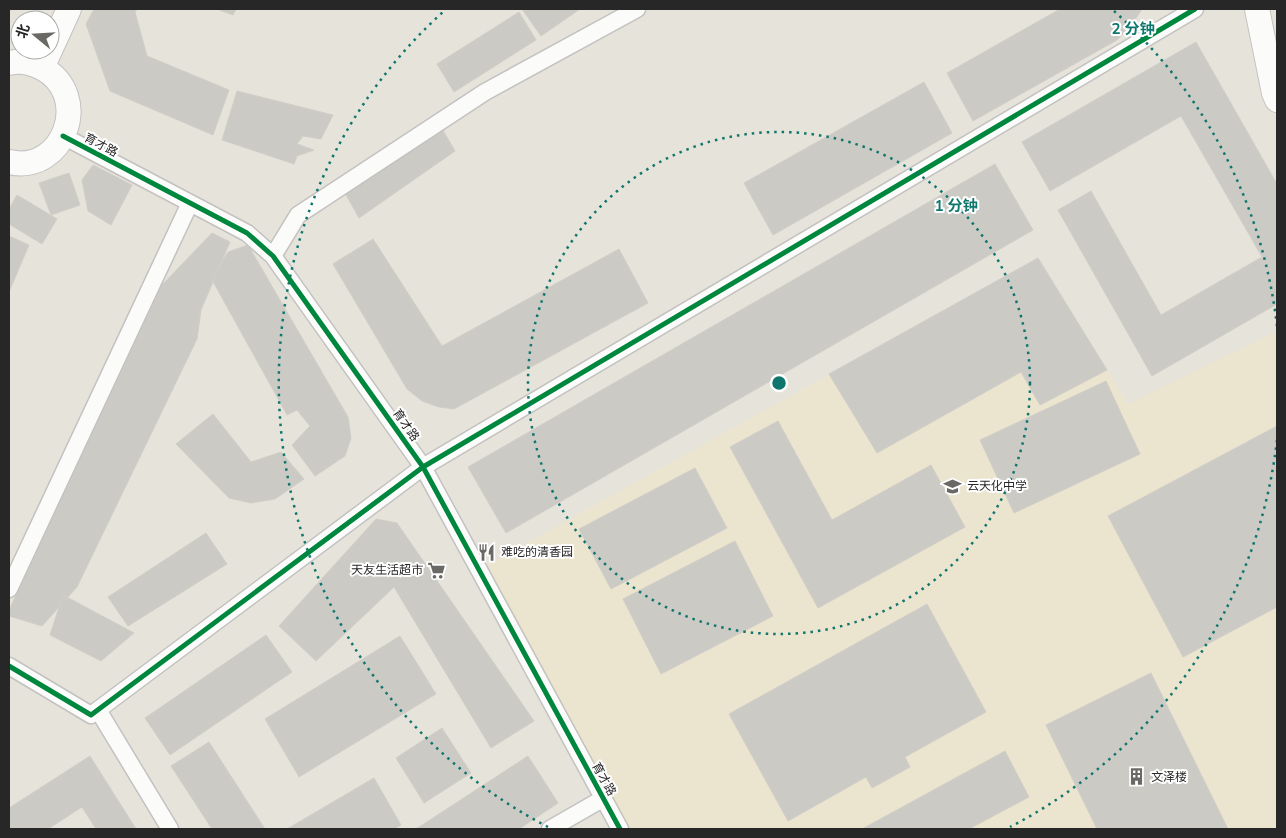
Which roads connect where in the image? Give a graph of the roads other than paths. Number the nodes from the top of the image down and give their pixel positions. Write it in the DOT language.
graph roads {
  1 [pos="69,9"];
  2 [pos="637,9"];
  3 [pos="1195,9"];
  4 [pos="1257,9"];
  5 [pos="9,63"];
  6 [pos="42,68"];
  7 [pos="1277,100"];
  8 [pos="63,136"];
  9 [pos="9,162"];
  10 [pos="190,203"];
  11 [pos="273,256"];
  12 [pos="423,467"];
  13 [pos="9,590"];
  14 [pos="9,666"];
  15 [pos="98,710"];
  16 [pos="604,798"];
  17 [pos="170,829"];
  18 [pos="550,829"];
  19 [pos="620,829"];
  1 -- 6 [label="main road"];
  2 -- 11 [label="street"];
  3 -- 12 [label="street"];
  4 -- 7 [label="main road"];
  5 -- 6 [label="main road"];
  6 -- 8 [label="main road"];
  8 -- 9 [label="main road"];
  8 -- 10 [label="street, 育才路"];
  10 -- 11 [label="street, 育才路"];
  10 -- 13 [label="street"];
  11 -- 12 [label="street, 育才路"];
  12 -- 15 [label="street"];
  12 -- 16 [label="street, 育才路"];
  14 -- 15 [label="street"];
  15 -- 17 [label="street"];
  16 -- 18 [label="street"];
  16 -- 19 [label="street, 育才路"];
}
